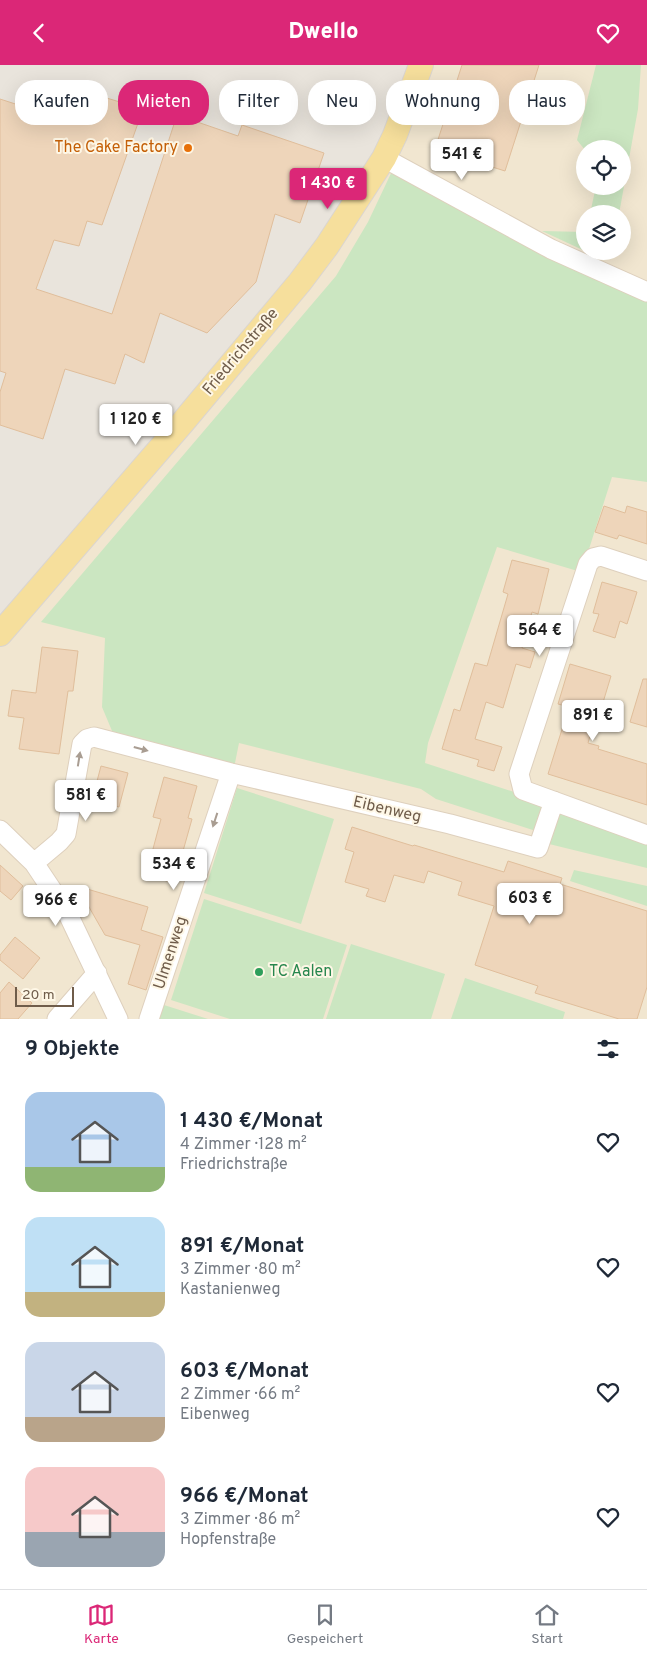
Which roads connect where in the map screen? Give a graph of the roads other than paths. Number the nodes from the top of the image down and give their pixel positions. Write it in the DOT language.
graph roads {
  1 [pos="420,65"];
  2 [pos="384,158"];
  3 [pos="647,292"];
  4 [pos="647,571"];
  5 [pos="0,634"];
  6 [pos="231,773"];
  7 [pos="554,801"];
  8 [pos="0,830"];
  9 [pos="647,835"];
  10 [pos="34,863"];
  11 [pos="97,973"];
  12 [pos="57,1019"];
  13 [pos="118,1019"];
  14 [pos="149,1019"];
  1 -- 2 [label="main road, Friedrichstraße"];
  2 -- 3 [label="street"];
  2 -- 5 [label="main road, Friedrichstraße"];
  4 -- 7 [label="street"];
  6 -- 7 [label="street, Eibenweg"];
  10 -- 6 [label="street, Eibenweg, one-way"];
  6 -- 14 [label="street, Ulmenweg, one-way"];
  7 -- 9 [label="street"];
  8 -- 10 [label="street"];
  10 -- 11 [label="street"];
  11 -- 12 [label="street"];
  11 -- 13 [label="street"];
}
